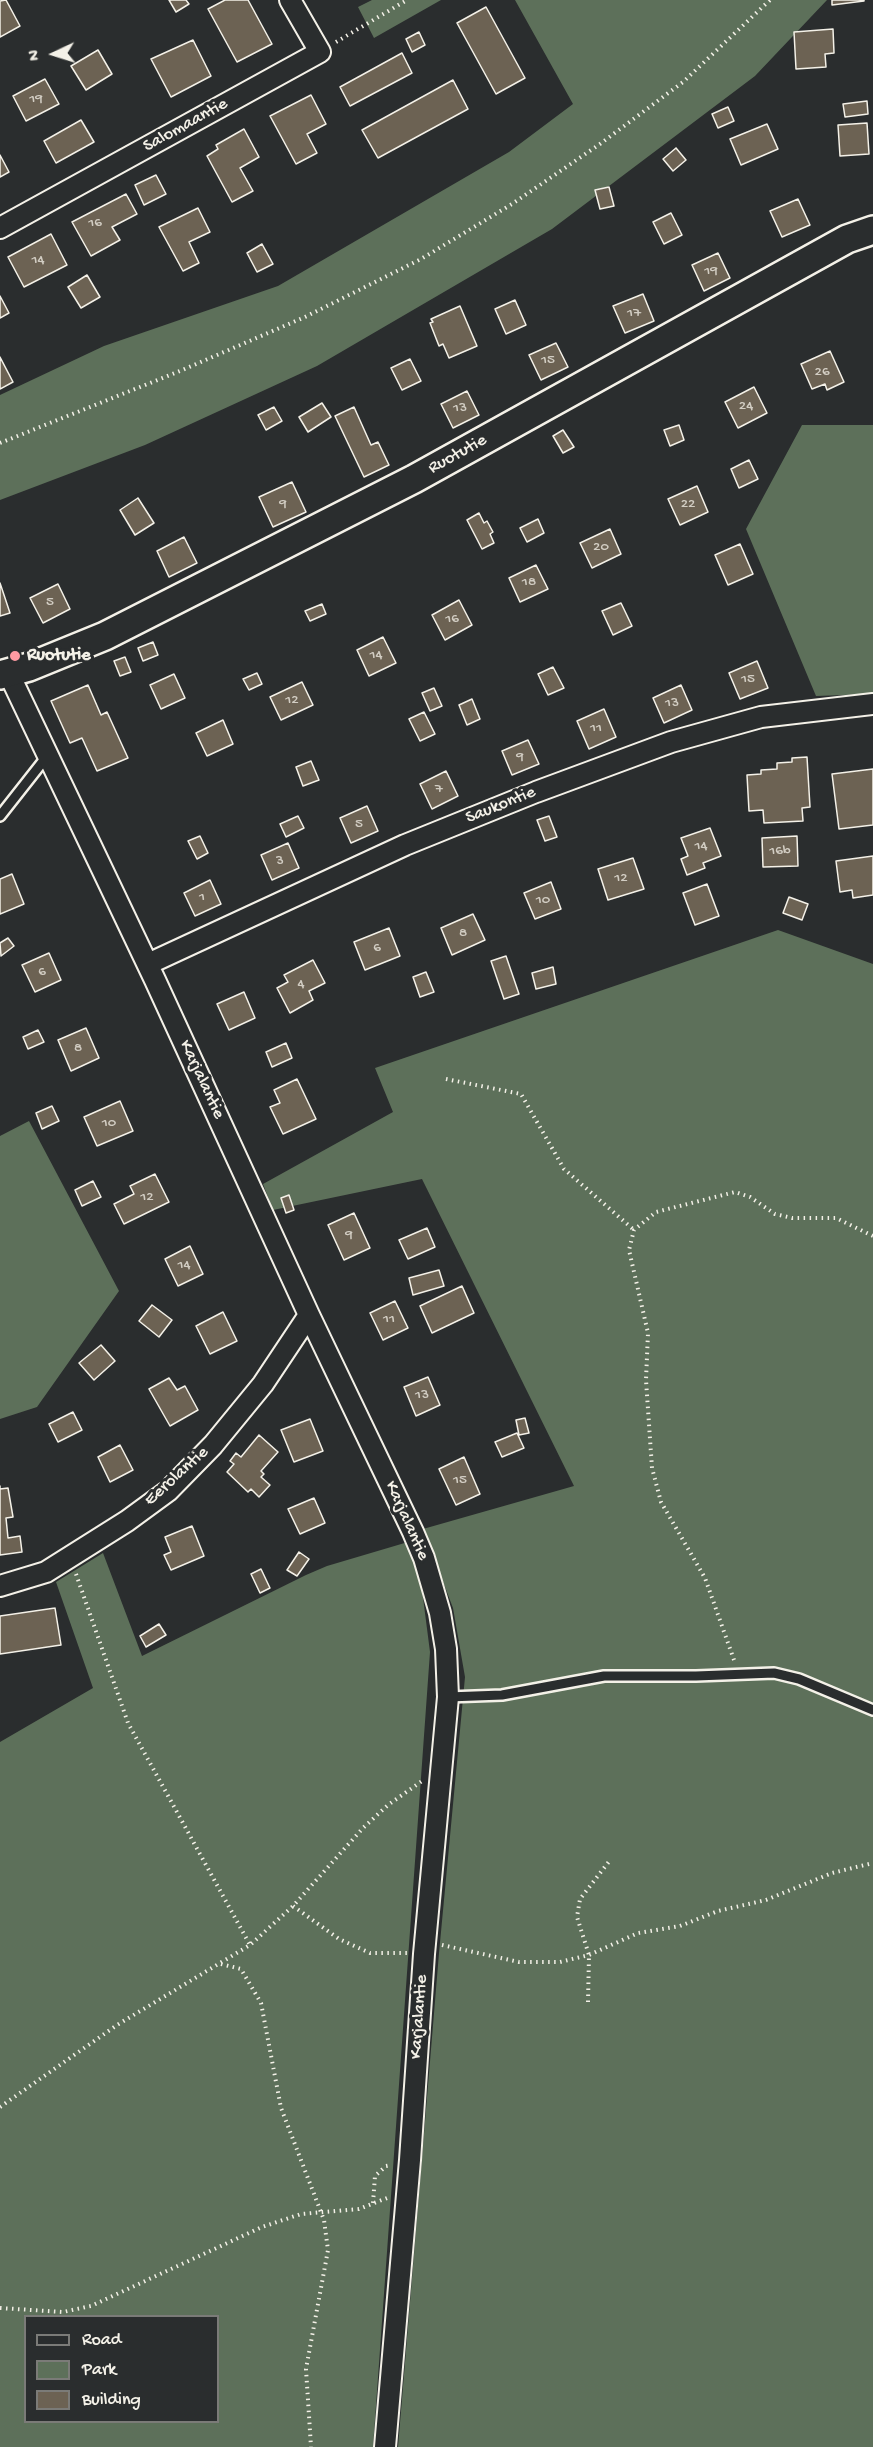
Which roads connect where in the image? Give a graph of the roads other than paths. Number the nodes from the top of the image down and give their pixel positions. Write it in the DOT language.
graph roads {
  1 [pos="290,0"];
  2 [pos="0,228"];
  3 [pos="873,230"];
  4 [pos="4,674"];
  5 [pos="873,704"];
  6 [pos="48,755"];
  7 [pos="0,816"];
  8 [pos="148,964"];
  9 [pos="309,1315"];
  10 [pos="0,1586"];
  11 [pos="448,1697"];
  12 [pos="873,1710"];
  13 [pos="385,2447"];
  1 -- 2 [label="street, Salomaantie"];
  3 -- 4 [label="street, Ruotutie"];
  4 -- 6 [label="street, Karjalantie"];
  5 -- 8 [label="street, Saukontie"];
  6 -- 7 [label="lane"];
  6 -- 8 [label="street, Karjalantie"];
  8 -- 9 [label="street, Karjalantie"];
  9 -- 10 [label="street, Eerolantie"];
  9 -- 11 [label="street, Karjalantie"];
  11 -- 12 [label="lane"];
  11 -- 13 [label="street, Karjalantie"];
}
